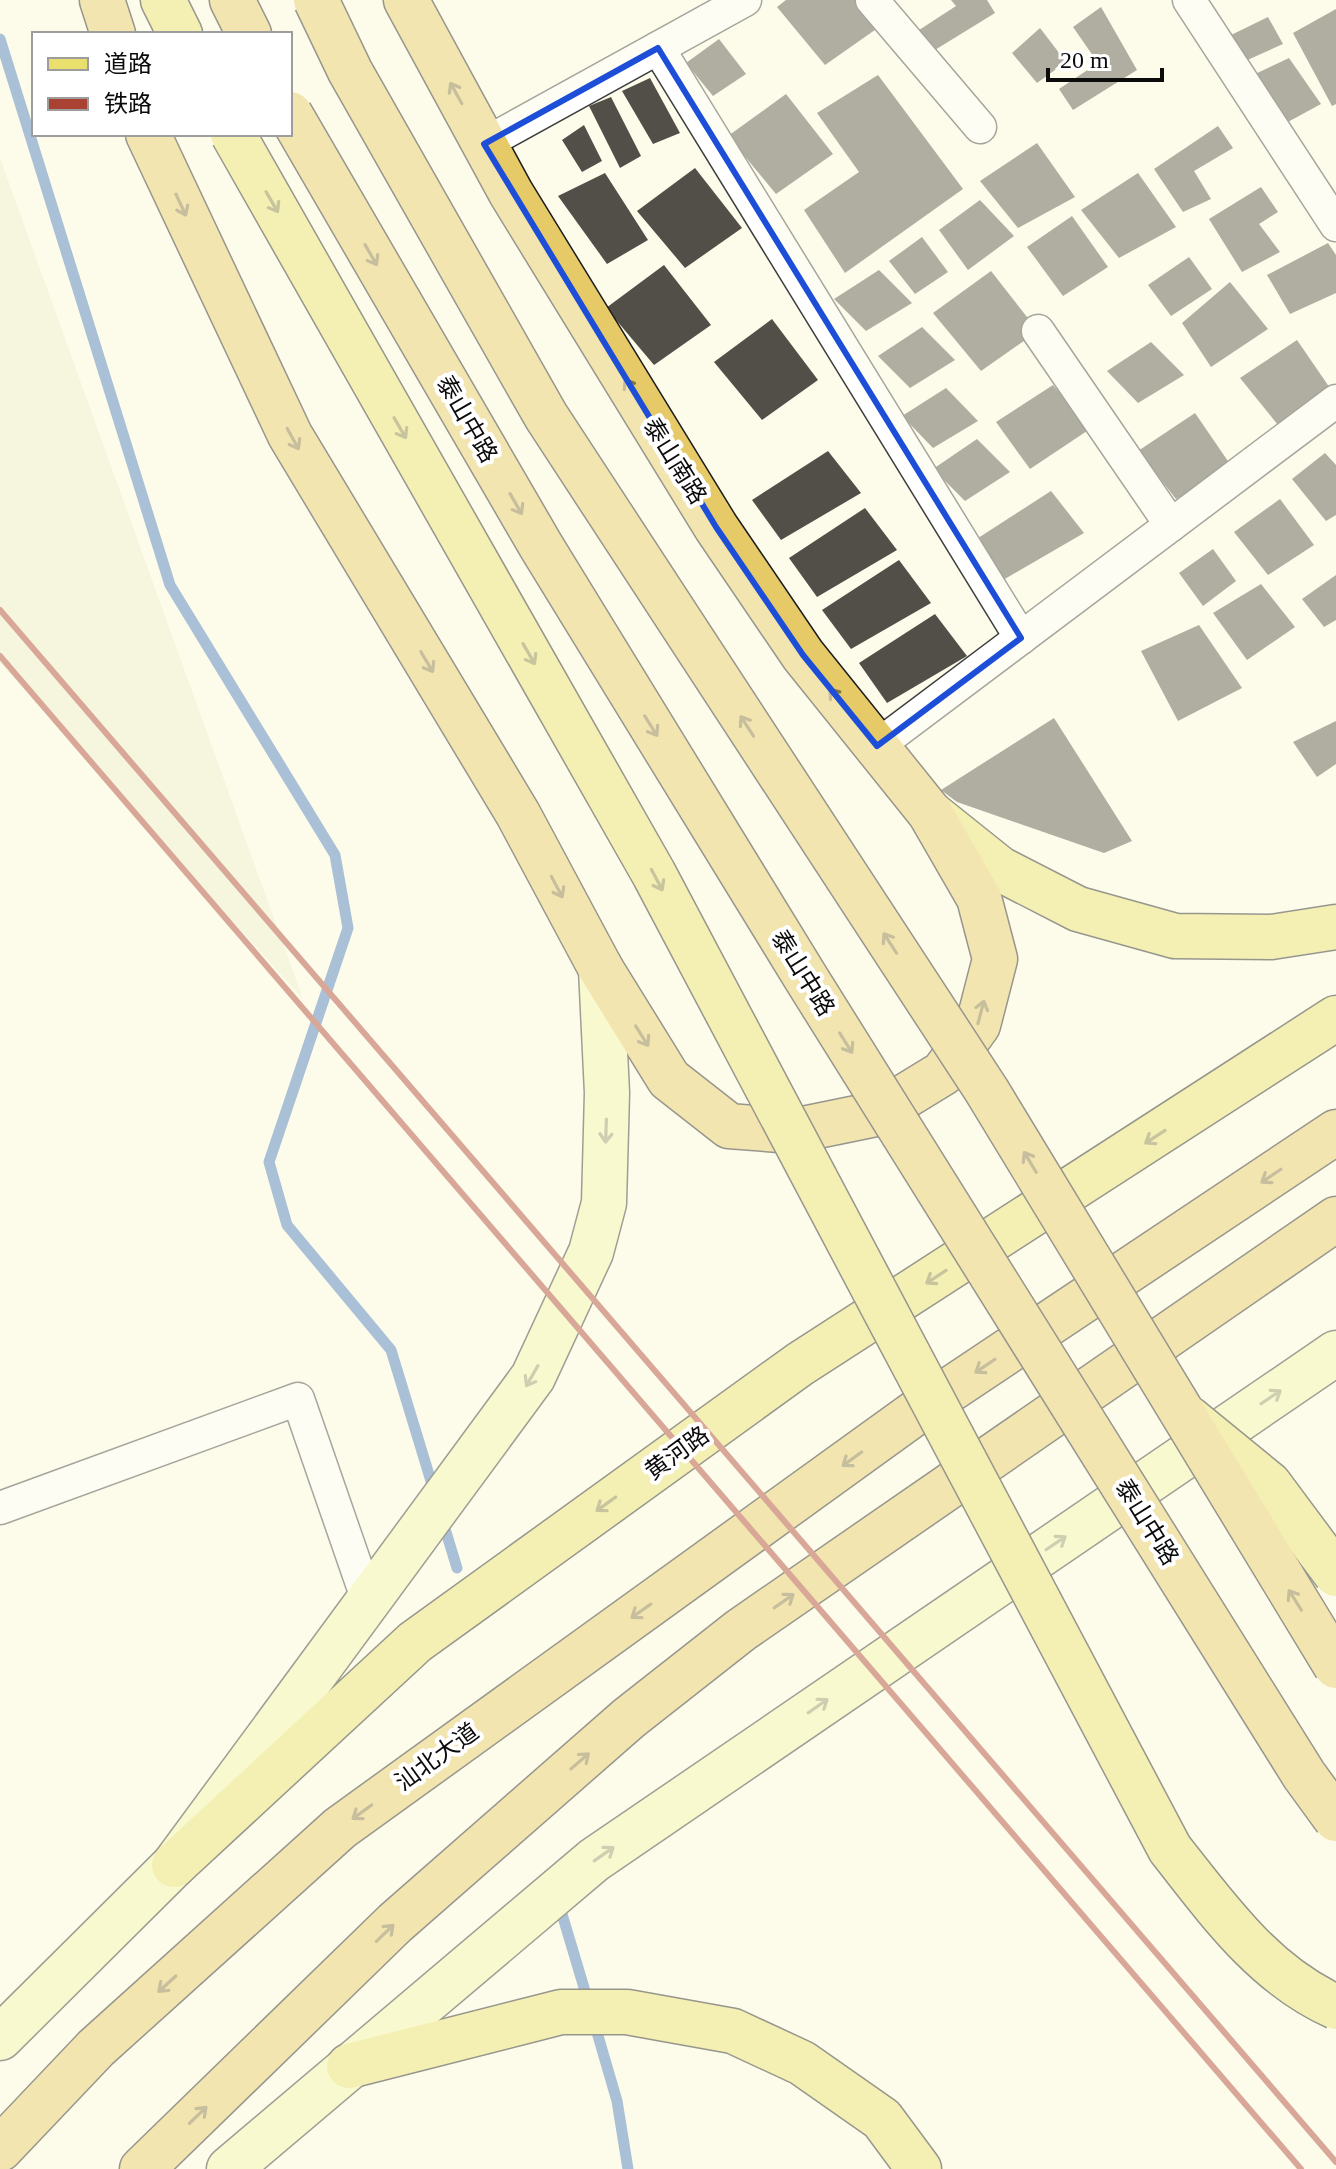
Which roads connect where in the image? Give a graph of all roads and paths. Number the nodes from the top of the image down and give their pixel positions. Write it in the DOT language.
graph roads {
  1 [pos="102,0"];
  2 [pos="163,0"];
  3 [pos="232,0"];
  4 [pos="316,0"];
  5 [pos="406,0"];
  6 [pos="745,0"];
  7 [pos="872,0"];
  8 [pos="1189,0"];
  9 [pos="112,32"];
  10 [pos="179,32"];
  11 [pos="248,32"];
  12 [pos="658,48"];
  13 [pos="292,117"];
  14 [pos="980,127"];
  15 [pos="149,136"];
  16 [pos="234,136"];
  17 [pos="484,144"];
  18 [pos="1336,225"];
  19 [pos="1038,331"];
  20 [pos="1336,401"];
  21 [pos="1171,525"];
  22 [pos="1021,638"];
  23 [pos="877,746"];
  24 [pos="930,813"];
  25 [pos="1336,927"];
  26 [pos="601,969"];
  27 [pos="1336,1018"];
  28 [pos="1336,1132"];
  29 [pos="1336,1219"];
  30 [pos="1336,1353"];
  31 [pos="1176,1407"];
  32 [pos="0,1508"];
  33 [pos="1336,1574"];
  34 [pos="368,1601"];
  35 [pos="1336,1666"];
  36 [pos="1336,1819"];
  37 [pos="174,1865"];
  38 [pos="1336,2007"];
  39 [pos="0,2038"];
  40 [pos="96,2048"];
  41 [pos="349,2066"];
  42 [pos="0,2117"];
  43 [pos="0,2149"];
  44 [pos="142,2169"];
  45 [pos="229,2169"];
  46 [pos="919,2169"];
  1 -- 9 [label="highway"];
  2 -- 10 [label="main road"];
  3 -- 11 [label="highway"];
  31 -- 4 [label="highway, one-way, bridge"];
  17 -- 5 [label="highway, 泰山南路, one-way"];
  6 -- 12 [label="street"];
  7 -- 14 [label="street"];
  8 -- 18 [label="street"];
  12 -- 17 [label="street"];
  12 -- 22 [label="street"];
  13 -- 36 [label="highway, 泰山中路, one-way, bridge"];
  15 -- 26 [label="highway, one-way"];
  16 -- 38 [label="main road, one-way, bridge"];
  23 -- 17 [label="highway, 泰山南路, one-way"];
  19 -- 21 [label="street"];
  20 -- 21 [label="street"];
  21 -- 22 [label="street"];
  22 -- 23 [label="street"];
  23 -- 24 [label="highway, 泰山南路"];
  24 -- 25 [label="main road"];
  26 -- 24 [label="highway, 泰山南路, one-way"];
  26 -- 34 [label="main road, one-way"];
  27 -- 37 [label="main road, 黄河路, one-way"];
  28 -- 40 [label="highway, 汕北大道, one-way"];
  44 -- 29 [label="highway, one-way"];
  41 -- 30 [label="main road, one-way"];
  31 -- 33 [label="main road, bridge"];
  35 -- 31 [label="highway, one-way, bridge"];
  32 -- 34 [label="street"];
  34 -- 37 [label="main road"];
  37 -- 39 [label="main road"];
  40 -- 42 [label="main road"];
  40 -- 43 [label="highway, 汕北大道"];
  41 -- 45 [label="main road"];
  41 -- 46 [label="main road"];
}
